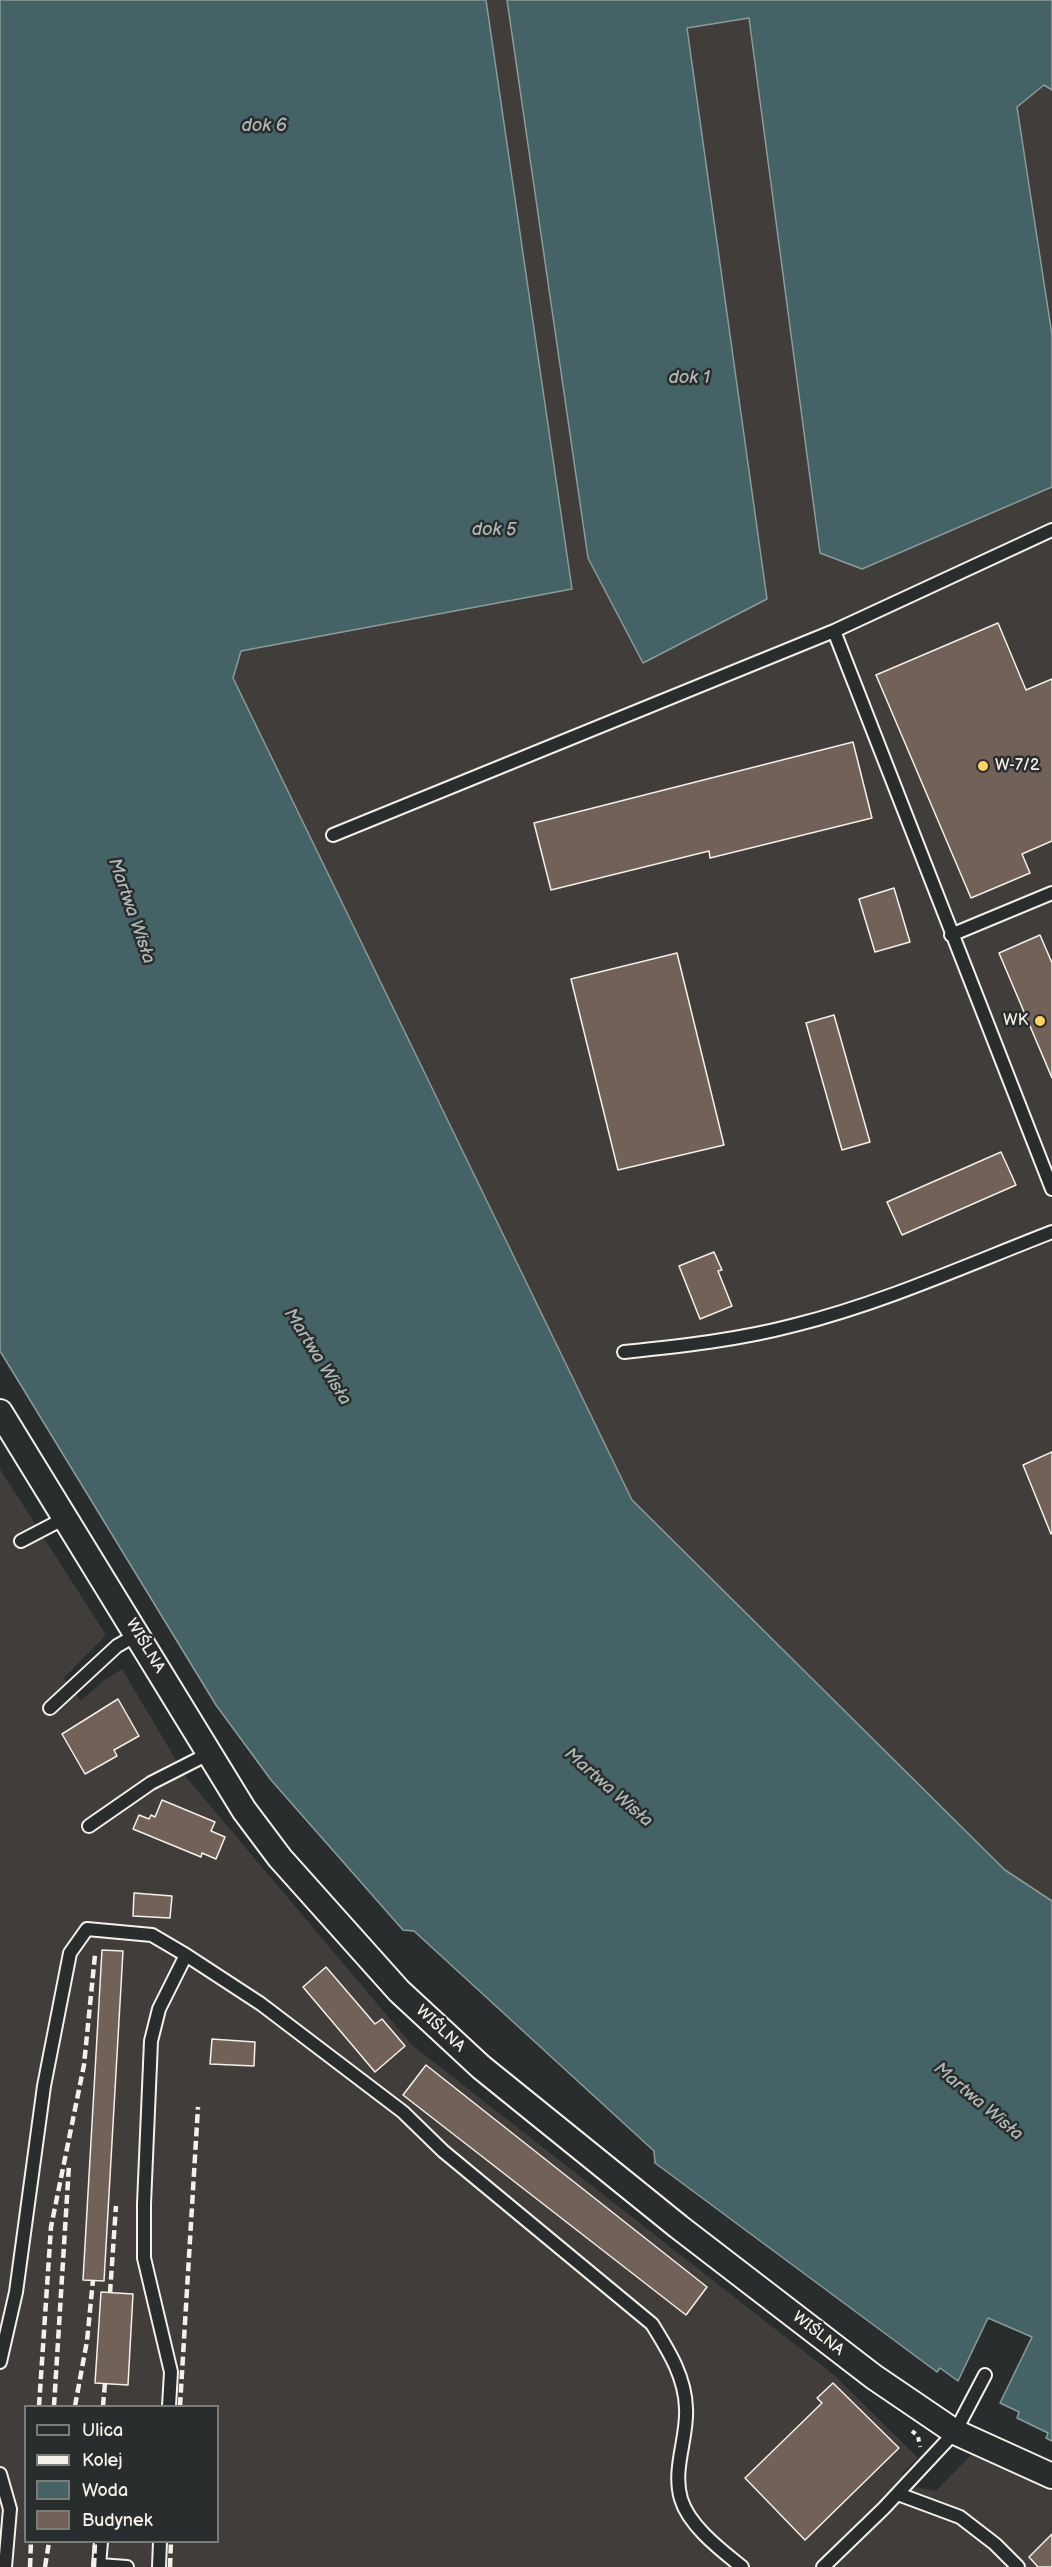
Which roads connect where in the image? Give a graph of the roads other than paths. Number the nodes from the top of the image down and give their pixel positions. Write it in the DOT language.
graph roads {
  1 [pos="1052,530"];
  2 [pos="834,631"];
  3 [pos="333,835"];
  4 [pos="1052,893"];
  5 [pos="951,935"];
  6 [pos="1052,1189"];
  7 [pos="1052,1232"];
  8 [pos="624,1352"];
  9 [pos="0,1412"];
  10 [pos="65,1518"];
  11 [pos="21,1541"];
  12 [pos="138,1634"];
  13 [pos="50,1708"];
  14 [pos="210,1753"];
  15 [pos="89,1826"];
  16 [pos="186,1955"];
  17 [pos="0,2362"];
  18 [pos="985,2375"];
  19 [pos="169,2405"];
  20 [pos="955,2432"];
  21 [pos="0,2474"];
  22 [pos="1052,2476"];
  23 [pos="898,2494"];
  24 [pos="101,2543"];
  25 [pos="160,2543"];
  26 [pos="5,2567"];
  27 [pos="127,2567"];
  28 [pos="159,2567"];
  29 [pos="742,2567"];
  30 [pos="823,2567"];
  31 [pos="1018,2567"];
  1 -- 2 [label="lane"];
  2 -- 3 [label="lane"];
  2 -- 5 [label="lane"];
  4 -- 5 [label="lane"];
  5 -- 6 [label="lane"];
  7 -- 8 [label="lane"];
  9 -- 10 [label="street, WIŚLNA"];
  10 -- 11 [label="lane"];
  10 -- 12 [label="street, WIŚLNA"];
  12 -- 13 [label="lane"];
  12 -- 14 [label="street, WIŚLNA"];
  14 -- 15 [label="lane"];
  14 -- 20 [label="street, WIŚLNA"];
  16 -- 17 [label="lane"];
  16 -- 19 [label="lane"];
  16 -- 29 [label="lane"];
  18 -- 20 [label="lane"];
  20 -- 22 [label="street, WIŚLNA"];
  20 -- 23 [label="lane"];
  21 -- 26 [label="lane"];
  23 -- 30 [label="lane"];
  23 -- 31 [label="lane"];
  24 -- 27 [label="lane"];
  25 -- 28 [label="lane"];
}
